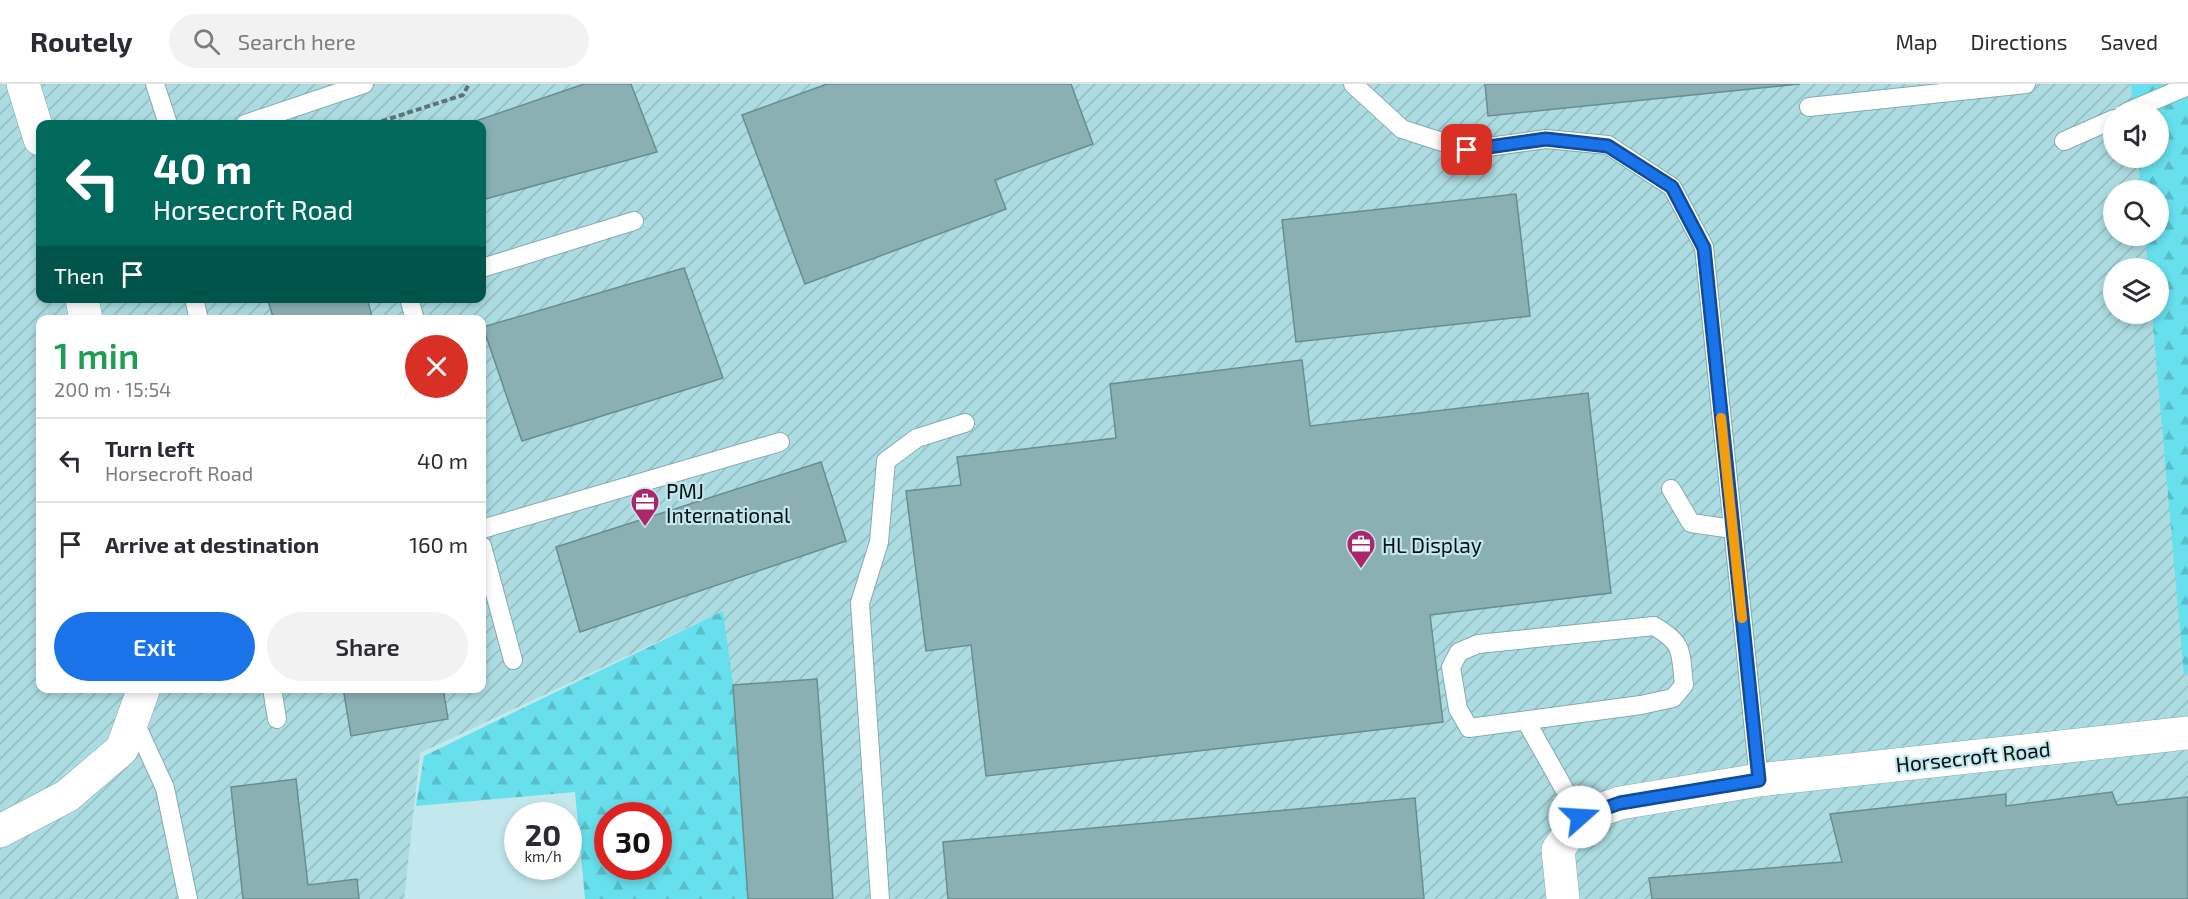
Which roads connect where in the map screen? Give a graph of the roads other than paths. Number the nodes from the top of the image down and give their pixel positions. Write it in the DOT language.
graph roads {
  1 [pos="155,84"];
  2 [pos="364,84"];
  3 [pos="1353,84"];
  4 [pos="2026,84"];
  5 [pos="2188,85"];
  6 [pos="29,86"];
  7 [pos="2150,102"];
  8 [pos="1809,107"];
  9 [pos="36,120"];
  10 [pos="167,120"];
  11 [pos="256,120"];
  12 [pos="2103,124"];
  13 [pos="2064,141"];
  14 [pos="634,221"];
  15 [pos="486,267"];
  16 [pos="965,423"];
  17 [pos="780,442"];
  18 [pos="1671,489"];
  19 [pos="486,528"];
  20 [pos="1733,529"];
  21 [pos="486,561"];
  22 [pos="513,660"];
  23 [pos="273,693"];
  24 [pos="139,703"];
  25 [pos="277,719"];
  26 [pos="1526,721"];
  27 [pos="2188,733"];
  28 [pos="1759,780"];
  29 [pos="1580,817"];
  30 [pos="0,831"];
  31 [pos="188,899"];
  32 [pos="880,899"];
  33 [pos="1563,899"];
  1 -- 10 [label="lane"];
  2 -- 11 [label="lane"];
  3 -- 20 [label="lane"];
  4 -- 8 [label="lane"];
  5 -- 7 [label="lane"];
  6 -- 9 [label="street"];
  12 -- 13 [label="lane"];
  14 -- 15 [label="lane"];
  16 -- 32 [label="lane"];
  17 -- 19 [label="lane"];
  18 -- 20 [label="lane"];
  20 -- 28 [label="lane"];
  21 -- 22 [label="lane"];
  23 -- 25 [label="lane"];
  24 -- 30 [label="street"];
  24 -- 31 [label="lane"];
  26 -- 26 [label="lane"];
  26 -- 29 [label="lane"];
  27 -- 28 [label="street, Horsecroft Road"];
  28 -- 29 [label="street, Horsecroft Road"];
  29 -- 33 [label="street"];
}
